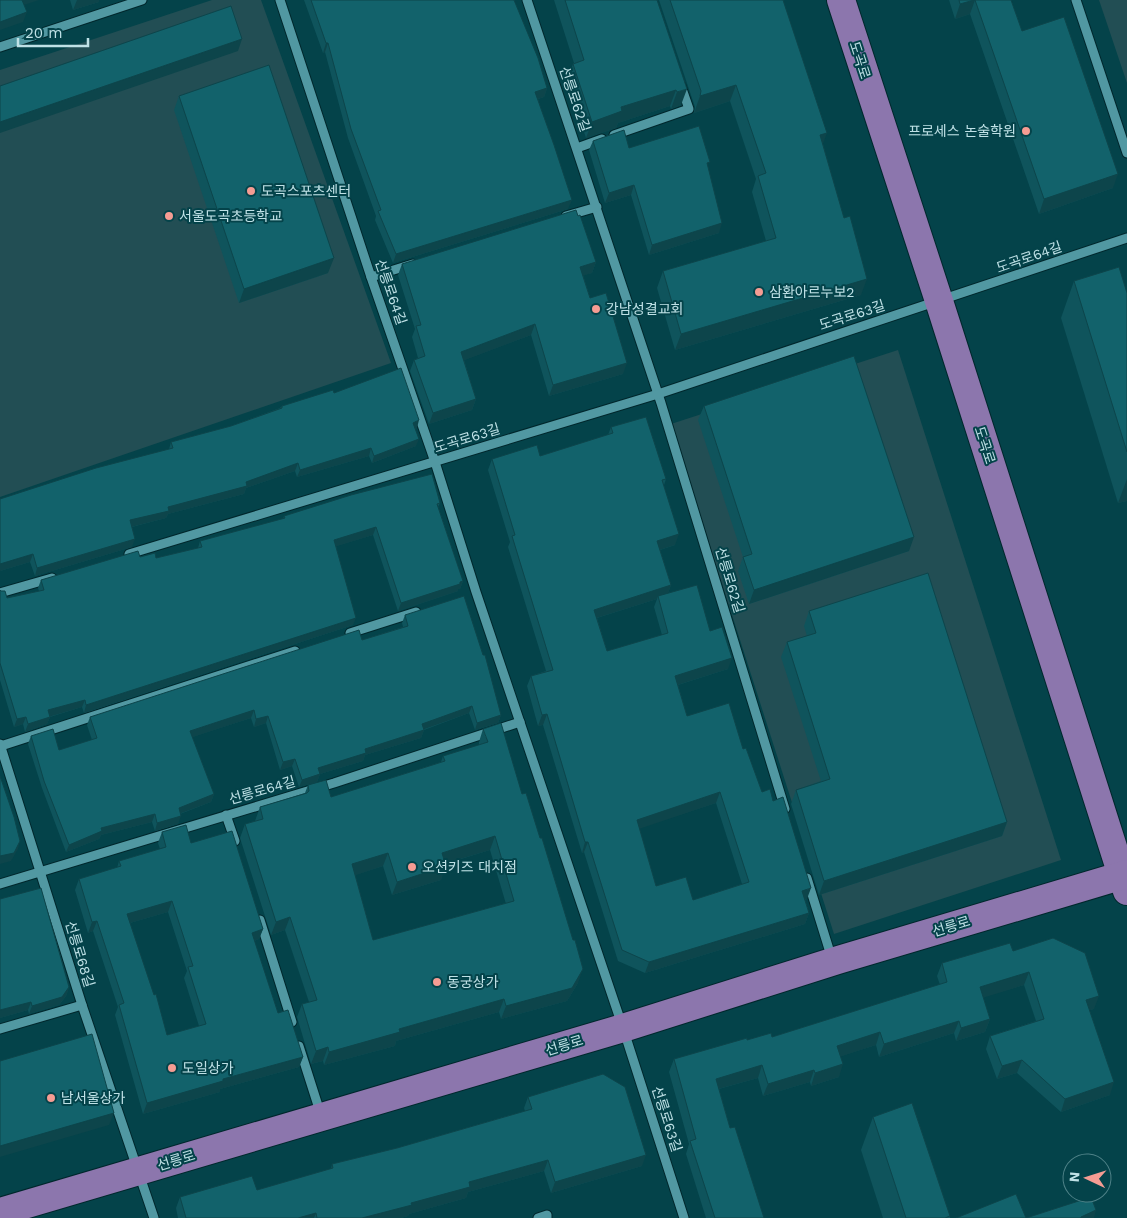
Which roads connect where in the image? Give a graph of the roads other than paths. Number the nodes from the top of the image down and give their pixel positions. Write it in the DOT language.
graph roads {
  1 [pos="142,0"];
  2 [pos="280,0"];
  3 [pos="527,0"];
  4 [pos="841,0"];
  5 [pos="1076,0"];
  6 [pos="0,47"];
  7 [pos="677,73"];
  8 [pos="577,148"];
  9 [pos="1127,153"];
  10 [pos="597,207"];
  11 [pos="559,218"];
  12 [pos="1127,238"];
  13 [pos="418,262"];
  14 [pos="371,276"];
  15 [pos="939,301"];
  16 [pos="658,394"];
  17 [pos="435,462"];
  18 [pos="123,556"];
  19 [pos="57,576"];
  20 [pos="476,592"];
  21 [pos="0,593"];
  22 [pos="466,595"];
  23 [pos="428,608"];
  24 [pos="343,635"];
  25 [pos="305,648"];
  26 [pos="520,722"];
  27 [pos="0,745"];
  28 [pos="226,815"];
  29 [pos="789,820"];
  30 [pos="238,853"];
  31 [pos="803,867"];
  32 [pos="40,872"];
  33 [pos="1125,880"];
  34 [pos="0,884"];
  35 [pos="256,909"];
  36 [pos="832,962"];
  37 [pos="82,1005"];
  38 [pos="623,1028"];
  39 [pos="0,1029"];
  40 [pos="295,1032"];
  41 [pos="298,1041"];
  42 [pos="322,1117"];
  43 [pos="138,1171"];
  44 [pos="0,1212"];
  45 [pos="154,1218"];
  46 [pos="538,1218"];
  47 [pos="547,1218"];
  48 [pos="684,1218"];
  1 -- 6 [label="street"];
  2 -- 14 [label="street, 선릉로64길"];
  3 -- 8 [label="street, 선릉로62길"];
  4 -- 15 [label="main road, 도곡로"];
  5 -- 9 [label="street"];
  7 -- 8 [label="street"];
  8 -- 10 [label="street, 선릉로62길"];
  10 -- 11 [label="street"];
  10 -- 16 [label="street, 선릉로62길"];
  12 -- 15 [label="street, 도곡로64길"];
  13 -- 14 [label="street"];
  14 -- 17 [label="street, 선릉로64길"];
  15 -- 16 [label="street, 도곡로63길"];
  15 -- 33 [label="main road, 도곡로"];
  16 -- 17 [label="street, 도곡로63길"];
  16 -- 29 [label="street, 선릉로62길"];
  17 -- 18 [label="street, 도곡로63길"];
  17 -- 20 [label="street, 선릉로64길"];
  19 -- 21 [label="street"];
  20 -- 22 [label="street"];
  20 -- 26 [label="street, 선릉로64길"];
  23 -- 24 [label="street"];
  25 -- 27 [label="street"];
  26 -- 28 [label="street, 선릉로64길"];
  26 -- 38 [label="street, 선릉로64길"];
  27 -- 32 [label="street, 선릉로68길"];
  28 -- 30 [label="street"];
  28 -- 32 [label="street, 선릉로64길"];
  31 -- 36 [label="street"];
  32 -- 34 [label="street, 선릉로64길"];
  32 -- 37 [label="street, 선릉로68길"];
  33 -- 36 [label="main road, 선릉로"];
  35 -- 40 [label="street"];
  36 -- 38 [label="main road, 선릉로"];
  37 -- 39 [label="street"];
  37 -- 43 [label="street, 선릉로68길"];
  38 -- 42 [label="main road, 선릉로"];
  38 -- 48 [label="street, 선릉로63길"];
  41 -- 42 [label="street"];
  42 -- 43 [label="main road, 선릉로"];
  43 -- 44 [label="main road, 선릉로"];
  43 -- 45 [label="street, 선릉로68길"];
  46 -- 47 [label="street"];
}
